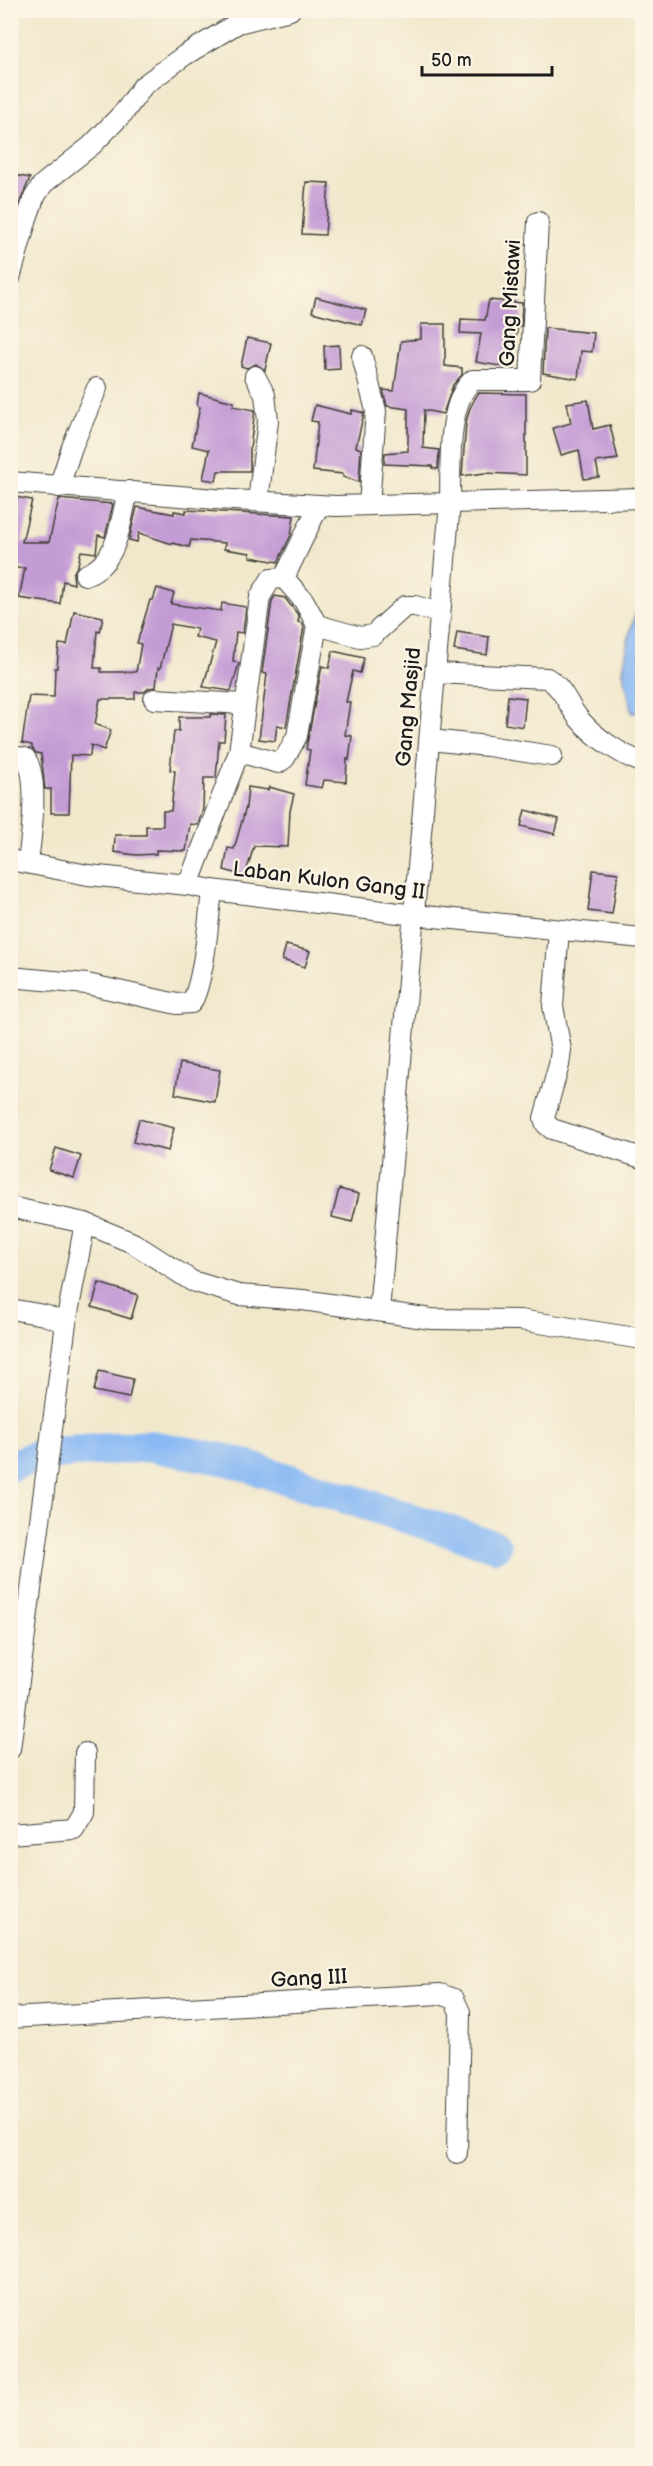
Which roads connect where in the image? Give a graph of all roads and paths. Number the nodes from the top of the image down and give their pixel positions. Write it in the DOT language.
graph roads {
  1 [pos="290,10"];
  2 [pos="239,17"];
  3 [pos="538,222"];
  4 [pos="17,230"];
  5 [pos="10,278"];
  6 [pos="363,356"];
  7 [pos="255,376"];
  8 [pos="97,388"];
  9 [pos="10,482"];
  10 [pos="59,487"];
  11 [pos="128,491"];
  12 [pos="642,498"];
  13 [pos="258,501"];
  14 [pos="450,503"];
  15 [pos="319,505"];
  16 [pos="369,505"];
  17 [pos="85,575"];
  18 [pos="285,578"];
  19 [pos="440,613"];
  20 [pos="318,625"];
  21 [pos="435,674"];
  22 [pos="154,699"];
  23 [pos="244,704"];
  24 [pos="430,740"];
  25 [pos="239,752"];
  26 [pos="10,756"];
  27 [pos="552,756"];
  28 [pos="642,762"];
  29 [pos="19,861"];
  30 [pos="188,885"];
  31 [pos="212,890"];
  32 [pos="415,915"];
  33 [pos="559,930"];
  34 [pos="642,938"];
  35 [pos="10,977"];
  36 [pos="642,1158"];
  37 [pos="10,1207"];
  38 [pos="85,1223"];
  39 [pos="10,1309"];
  40 [pos="379,1311"];
  41 [pos="66,1323"];
  42 [pos="642,1339"];
  43 [pos="10,1749"];
  44 [pos="85,1752"];
  45 [pos="10,1834"];
  46 [pos="10,2019"];
  47 [pos="457,2153"];
  1 -- 2 [label="street"];
  2 -- 4 [label="street"];
  3 -- 14 [label="street, Gang Mistawi"];
  4 -- 5 [label="street"];
  6 -- 16 [label="street"];
  7 -- 13 [label="street"];
  8 -- 10 [label="street"];
  9 -- 10 [label="street"];
  10 -- 11 [label="street"];
  11 -- 13 [label="street"];
  11 -- 17 [label="street"];
  12 -- 14 [label="street"];
  13 -- 15 [label="street"];
  14 -- 16 [label="street"];
  14 -- 19 [label="street, Gang Masjid"];
  15 -- 16 [label="street"];
  15 -- 18 [label="street"];
  18 -- 20 [label="street"];
  18 -- 23 [label="street"];
  19 -- 20 [label="street"];
  19 -- 21 [label="street, Gang Masjid"];
  20 -- 25 [label="street"];
  21 -- 24 [label="street, Gang Masjid"];
  21 -- 28 [label="street"];
  22 -- 23 [label="street"];
  23 -- 25 [label="street"];
  24 -- 27 [label="street"];
  24 -- 32 [label="street, Gang Masjid"];
  25 -- 30 [label="street"];
  26 -- 29 [label="street"];
  29 -- 30 [label="street, Laban Kulon Gang II"];
  30 -- 31 [label="street, Laban Kulon Gang II"];
  31 -- 32 [label="street, Laban Kulon Gang II"];
  31 -- 35 [label="street"];
  32 -- 33 [label="street, Laban Kulon Gang II"];
  32 -- 40 [label="street, Gang Masjid"];
  33 -- 34 [label="street, Laban Kulon Gang II"];
  33 -- 36 [label="street"];
  37 -- 38 [label="street"];
  38 -- 40 [label="street"];
  38 -- 41 [label="street"];
  39 -- 41 [label="street"];
  40 -- 42 [label="street"];
  41 -- 43 [label="street"];
  44 -- 45 [label="street"];
  46 -- 47 [label="street, Gang III"];
}
